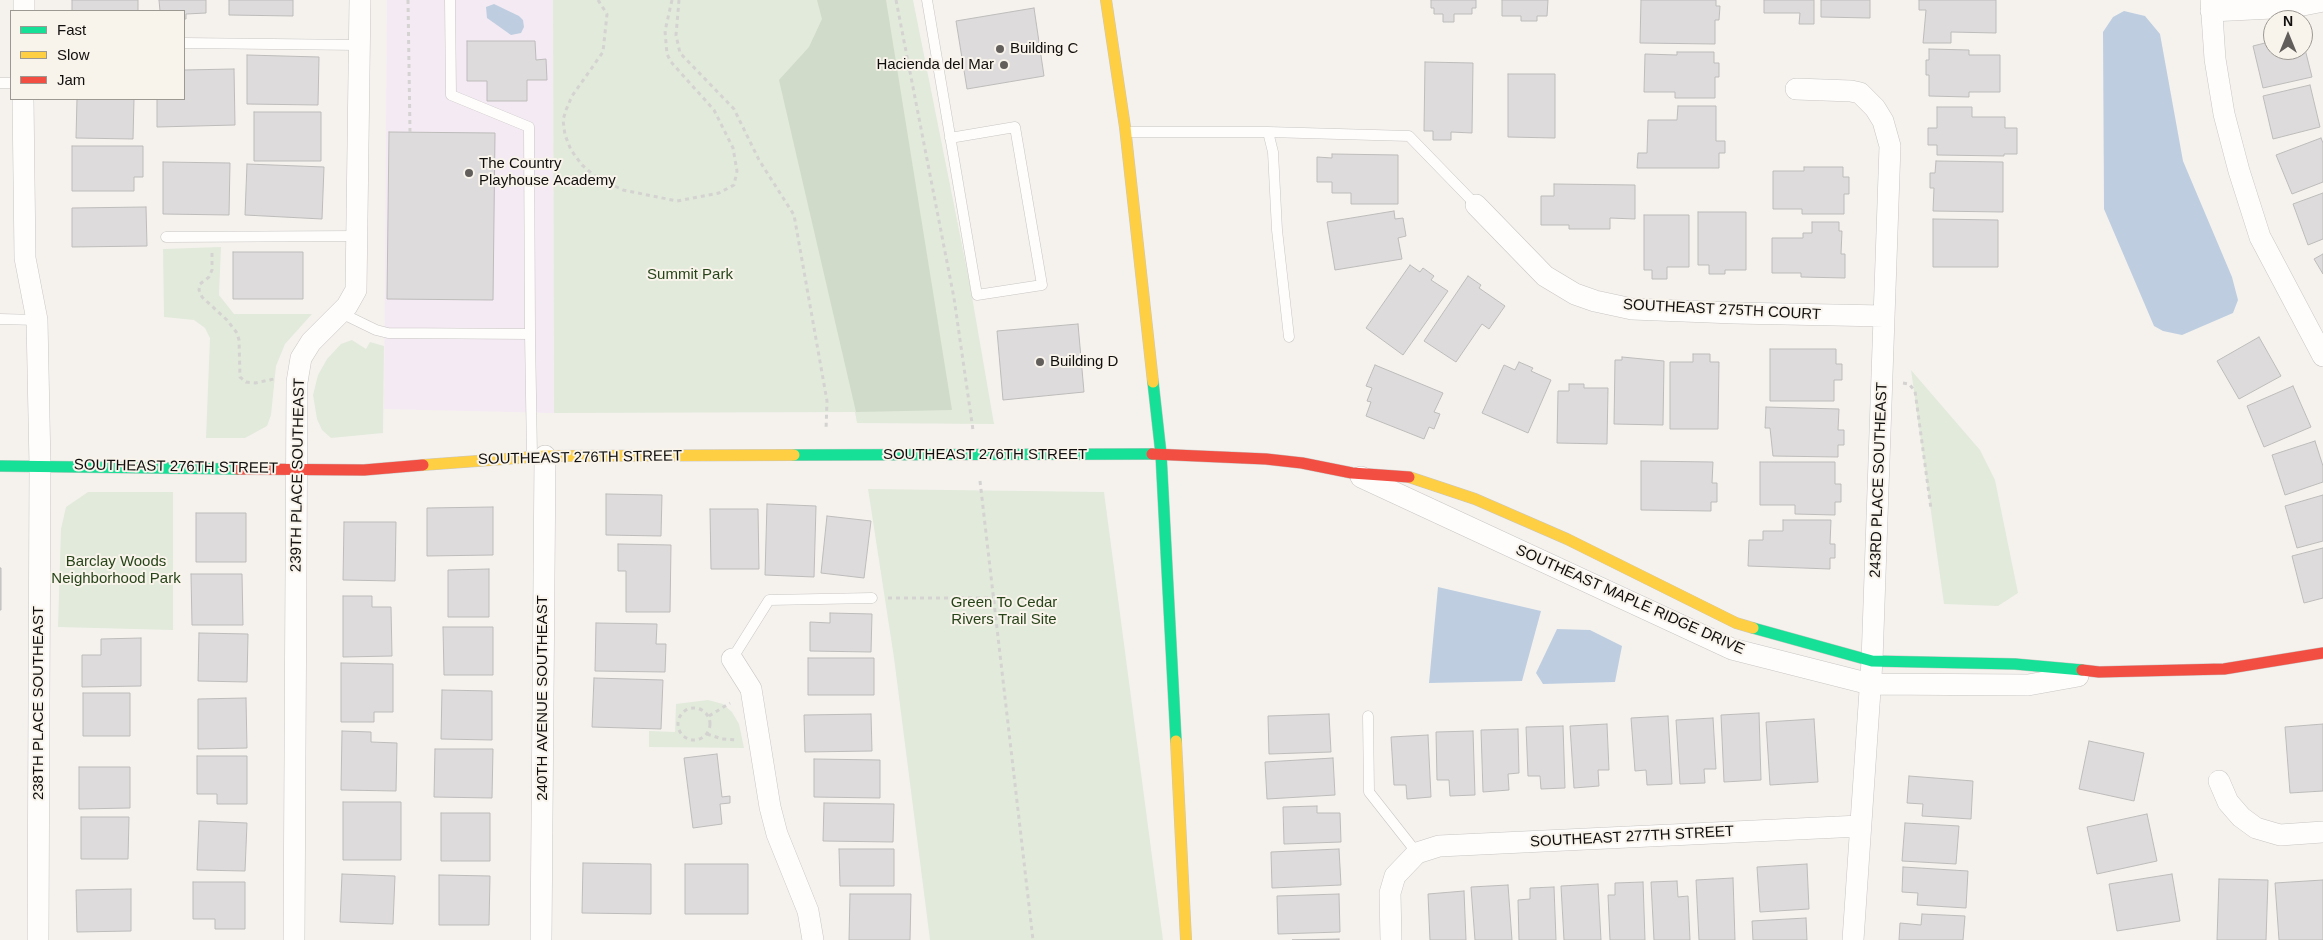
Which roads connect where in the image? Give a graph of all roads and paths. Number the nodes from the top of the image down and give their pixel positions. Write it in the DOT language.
graph roads {
  1 [pos="360,0"];
  2 [pos="408,0"];
  3 [pos="450,0"];
  4 [pos="598,0"];
  5 [pos="672,0"];
  6 [pos="679,0"];
  7 [pos="896,0"];
  8 [pos="927,0"];
  9 [pos="1106,0"];
  10 [pos="2323,1"];
  11 [pos="2211,6"];
  12 [pos="185,43"];
  13 [pos="360,45"];
  14 [pos="1796,90"];
  15 [pos="23,100"];
  16 [pos="410,132"];
  17 [pos="1126,132"];
  18 [pos="1268,132"];
  19 [pos="950,138"];
  20 [pos="1476,205"];
  21 [pos="357,236"];
  22 [pos="166,237"];
  23 [pos="213,237"];
  24 [pos="340,313"];
  25 [pos="1884,316"];
  26 [pos="0,319"];
  27 [pos="38,320"];
  28 [pos="530,334"];
  29 [pos="1289,337"];
  30 [pos="2323,356"];
  31 [pos="299,371"];
  32 [pos="1883,380"];
  33 [pos="1161,454"];
  34 [pos="826,455"];
  35 [pos="976,455"];
  36 [pos="538,456"];
  37 [pos="0,466"];
  38 [pos="40,466"];
  39 [pos="297,469"];
  40 [pos="1352,473"];
  41 [pos="1931,509"];
  42 [pos="872,598"];
  43 [pos="993,598"];
  44 [pos="2323,653"];
  45 [pos="732,660"];
  46 [pos="1872,661"];
  47 [pos="2098,672"];
  48 [pos="1870,684"];
  49 [pos="1368,716"];
  50 [pos="707,734"];
  51 [pos="759,738"];
  52 [pos="2220,781"];
  53 [pos="1860,826"];
  54 [pos="2323,832"];
  55 [pos="1412,856"];
  56 [pos="38,940"];
  57 [pos="294,940"];
  58 [pos="541,940"];
  59 [pos="814,940"];
  60 [pos="1033,940"];
  61 [pos="1186,940"];
  62 [pos="1391,940"];
  63 [pos="1852,940"];
  1 -- 13 [label="street, 239TH PLACE SOUTHEAST"];
  2 -- 16 [label="path"];
  3 -- 28 [label="lane"];
  4 -- 5 [label="path"];
  6 -- 34 [label="path"];
  7 -- 35 [label="path"];
  8 -- 19 [label="lane"];
  9 -- 17 [label="street"];
  10 -- 11 [label="street"];
  11 -- 30 [label="street"];
  12 -- 13 [label="lane"];
  13 -- 21 [label="street, 239TH PLACE SOUTHEAST"];
  14 -- 25 [label="street, 243RD PLACE SOUTHEAST"];
  15 -- 27 [label="street, 238TH PLACE SOUTHEAST"];
  17 -- 18 [label="lane"];
  17 -- 33 [label="street"];
  18 -- 20 [label="lane"];
  18 -- 29 [label="lane"];
  19 -- 19 [label="lane"];
  20 -- 25 [label="street, SOUTHEAST 275TH COURT"];
  21 -- 23 [label="lane"];
  21 -- 24 [label="street, 239TH PLACE SOUTHEAST"];
  22 -- 23 [label="lane"];
  23 -- 31 [label="path"];
  24 -- 28 [label="lane"];
  24 -- 31 [label="street, 239TH PLACE SOUTHEAST"];
  25 -- 32 [label="street, 243RD PLACE SOUTHEAST"];
  26 -- 27 [label="lane"];
  27 -- 38 [label="street, 238TH PLACE SOUTHEAST"];
  28 -- 36 [label="lane"];
  31 -- 39 [label="street, 239TH PLACE SOUTHEAST"];
  32 -- 41 [label="path"];
  32 -- 46 [label="street, 243RD PLACE SOUTHEAST"];
  33 -- 35 [label="street, SOUTHEAST 276TH STREET"];
  33 -- 40 [label="street, SOUTHEAST MAPLE RIDGE DRIVE"];
  33 -- 61 [label="street"];
  34 -- 35 [label="street, SOUTHEAST 276TH STREET"];
  34 -- 36 [label="street, SOUTHEAST 276TH STREET"];
  35 -- 43 [label="path"];
  36 -- 39 [label="street, SOUTHEAST 276TH STREET"];
  36 -- 58 [label="street, 240TH AVENUE SOUTHEAST"];
  37 -- 38 [label="street, SOUTHEAST 276TH STREET"];
  38 -- 39 [label="street, SOUTHEAST 276TH STREET"];
  38 -- 56 [label="street, 238TH PLACE SOUTHEAST"];
  39 -- 57 [label="street, 239TH PLACE SOUTHEAST"];
  40 -- 46 [label="street, SOUTHEAST MAPLE RIDGE DRIVE"];
  40 -- 48 [label="street, SOUTHEAST MAPLE RIDGE DRIVE"];
  42 -- 43 [label="path"];
  42 -- 45 [label="lane"];
  43 -- 60 [label="path"];
  44 -- 47 [label="street, SOUTHEAST MAPLE RIDGE DRIVE"];
  45 -- 51 [label="street"];
  46 -- 47 [label="street, SOUTHEAST MAPLE RIDGE DRIVE"];
  46 -- 48 [label="street, 243RD PLACE SOUTHEAST"];
  47 -- 48 [label="street, SOUTHEAST MAPLE RIDGE DRIVE"];
  48 -- 53 [label="street, 243RD PLACE SOUTHEAST"];
  49 -- 55 [label="lane"];
  50 -- 50 [label="path"];
  50 -- 51 [label="path"];
  51 -- 59 [label="street"];
  52 -- 54 [label="street"];
  53 -- 55 [label="street, SOUTHEAST 277TH STREET"];
  53 -- 63 [label="street, 243RD PLACE SOUTHEAST"];
  55 -- 62 [label="street"];
}
